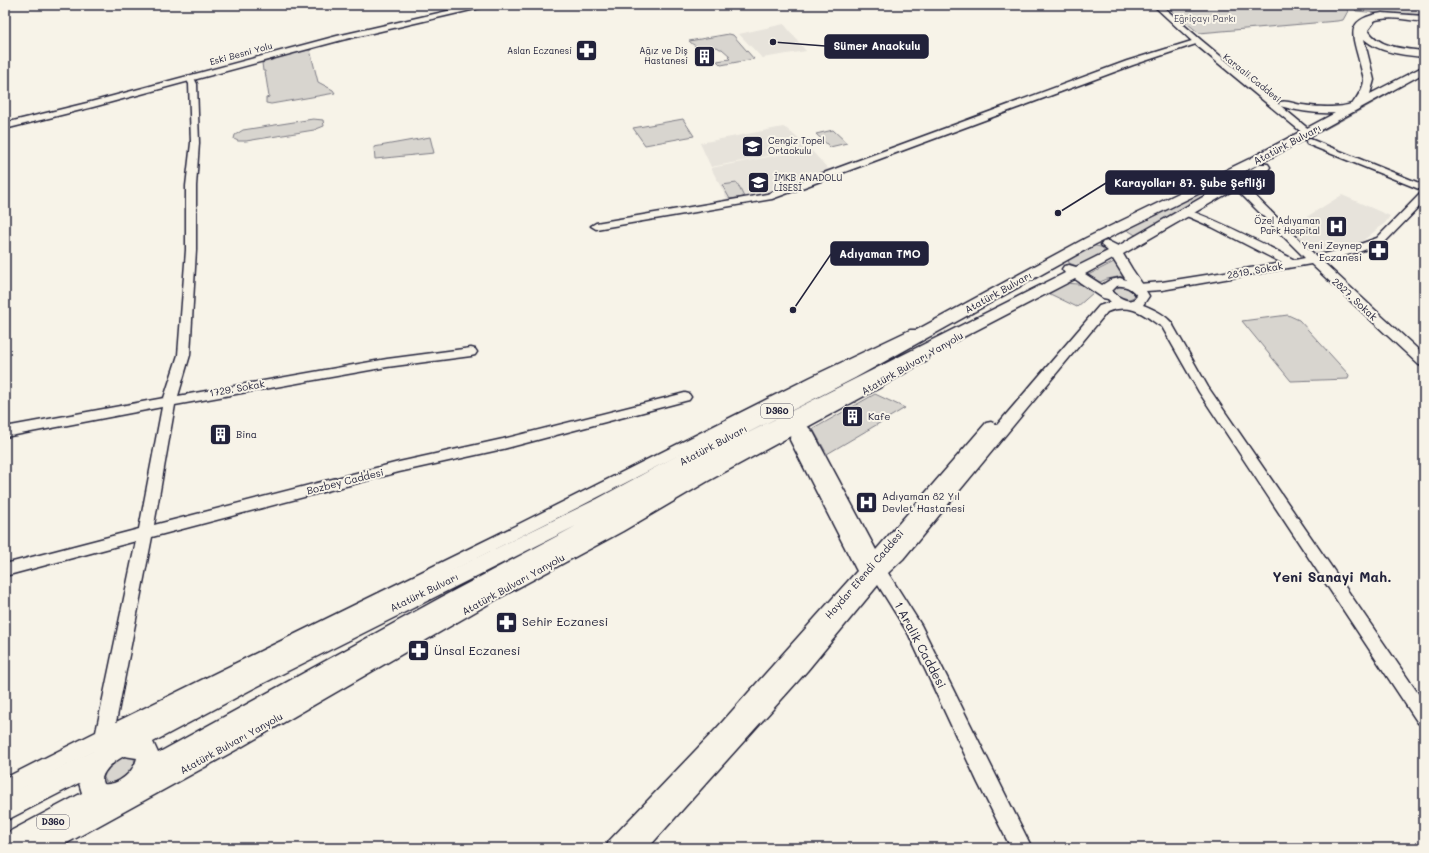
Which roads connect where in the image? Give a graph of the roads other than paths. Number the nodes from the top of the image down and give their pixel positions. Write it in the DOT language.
graph roads {
  1 [pos="484,5"];
  2 [pos="1157,5"];
  3 [pos="1424,20"];
  4 [pos="1185,30"];
  5 [pos="1198,42"];
  6 [pos="1424,54"];
  7 [pos="1424,69"];
  8 [pos="190,78"];
  9 [pos="1424,78"];
  10 [pos="1284,104"];
  11 [pos="1356,107"];
  12 [pos="5,126"];
  13 [pos="1313,134"];
  14 [pos="1237,184"];
  15 [pos="1424,188"];
  16 [pos="1424,196"];
  17 [pos="1186,212"];
  18 [pos="596,226"];
  19 [pos="1091,241"];
  20 [pos="1115,253"];
  21 [pos="1059,258"];
  22 [pos="1314,260"];
  23 [pos="1294,264"];
  24 [pos="1076,273"];
  25 [pos="1140,290"];
  26 [pos="1108,295"];
  27 [pos="1126,304"];
  28 [pos="970,307"];
  29 [pos="987,319"];
  30 [pos="1167,325"];
  31 [pos="471,352"];
  32 [pos="1424,362"];
  33 [pos="685,397"];
  34 [pos="170,400"];
  35 [pos="798,426"];
  36 [pos="5,432"];
  37 [pos="146,532"];
  38 [pos="873,568"];
  39 [pos="5,570"];
  40 [pos="1424,717"];
  41 [pos="114,741"];
  42 [pos="100,759"];
  43 [pos="144,774"];
  44 [pos="5,788"];
  45 [pos="101,796"];
  46 [pos="5,809"];
  47 [pos="5,847"];
  48 [pos="39,848"];
  49 [pos="616,848"];
  50 [pos="634,848"];
  51 [pos="1022,848"];
  1 -- 8 [label="main road, Eski Besni Yolu"];
  2 -- 4 [label="main road, Karaali Caddesi"];
  3 -- 6 [label="highway"];
  3 -- 11 [label="highway"];
  4 -- 5 [label="main road, Karaali Caddesi"];
  4 -- 10 [label="main road, Karaali Caddesi"];
  5 -- 13 [label="main road, Karaali Caddesi"];
  5 -- 18 [label="street"];
  7 -- 11 [label="highway, Atatürk Bulvarı / D360"];
  8 -- 12 [label="main road, Eski Besni Yolu"];
  8 -- 34 [label="street"];
  9 -- 13 [label="highway, Atatürk Bulvarı / D360"];
  10 -- 11 [label="highway"];
  10 -- 13 [label="main road, Karaali Caddesi"];
  11 -- 13 [label="highway, Atatürk Bulvarı / D360"];
  13 -- 14 [label="highway, Atatürk Bulvarı / D360"];
  13 -- 15 [label="street"];
  13 -- 19 [label="highway, Atatürk Bulvarı / D360"];
  14 -- 17 [label="highway, Atatürk Bulvarı / D360"];
  14 -- 22 [label="main road, 2827. Sokak"];
  16 -- 22 [label="main road, 2819. Sokak"];
  17 -- 20 [label="highway, Atatürk Bulvarı / D360"];
  17 -- 23 [label="main road"];
  19 -- 20 [label="highway"];
  19 -- 21 [label="highway, Atatürk Bulvarı / D360"];
  20 -- 24 [label="highway, Atatürk Bulvarı / D360"];
  20 -- 25 [label="highway"];
  21 -- 24 [label="highway"];
  21 -- 28 [label="highway, Atatürk Bulvarı / D360"];
  22 -- 23 [label="main road, 2819. Sokak"];
  22 -- 32 [label="main road, 2827. Sokak"];
  23 -- 25 [label="main road, 2819. Sokak"];
  24 -- 26 [label="highway"];
  24 -- 29 [label="highway, Atatürk Bulvarı / D360"];
  25 -- 26 [label="main road, Haydar Efendi Caddesi"];
  25 -- 27 [label="main road, Haydar Efendi Caddesi"];
  25 -- 30 [label="main road"];
  26 -- 27 [label="main road"];
  26 -- 38 [label="main road, Haydar Efendi Caddesi"];
  27 -- 30 [label="main road"];
  27 -- 38 [label="main road, Haydar Efendi Caddesi"];
  28 -- 41 [label="street"];
  28 -- 41 [label="highway, Atatürk Bulvarı / D360"];
  29 -- 35 [label="street, Atatürk Bulvarı Yanyolu"];
  29 -- 43 [label="highway, Atatürk Bulvarı / D360"];
  30 -- 40 [label="street"];
  31 -- 34 [label="street, 1729. Sokak"];
  33 -- 37 [label="street, Bozbey Caddesi"];
  34 -- 36 [label="street, 1729. Sokak"];
  34 -- 37 [label="street"];
  35 -- 38 [label="main road, 1 Aralik Caddesi"];
  35 -- 48 [label="street, Atatürk Bulvarı Yanyolu"];
  37 -- 39 [label="street, Bozbey Caddesi"];
  37 -- 41 [label="street"];
  38 -- 49 [label="main road, Haydar Efendi Caddesi"];
  38 -- 50 [label="main road, Haydar Efendi Caddesi"];
  38 -- 51 [label="main road, 1 Aralik Caddesi"];
  41 -- 42 [label="highway"];
  41 -- 43 [label="highway"];
  41 -- 44 [label="street"];
  42 -- 45 [label="highway"];
  42 -- 46 [label="highway"];
  43 -- 45 [label="highway"];
  45 -- 47 [label="highway, D360"];
}
